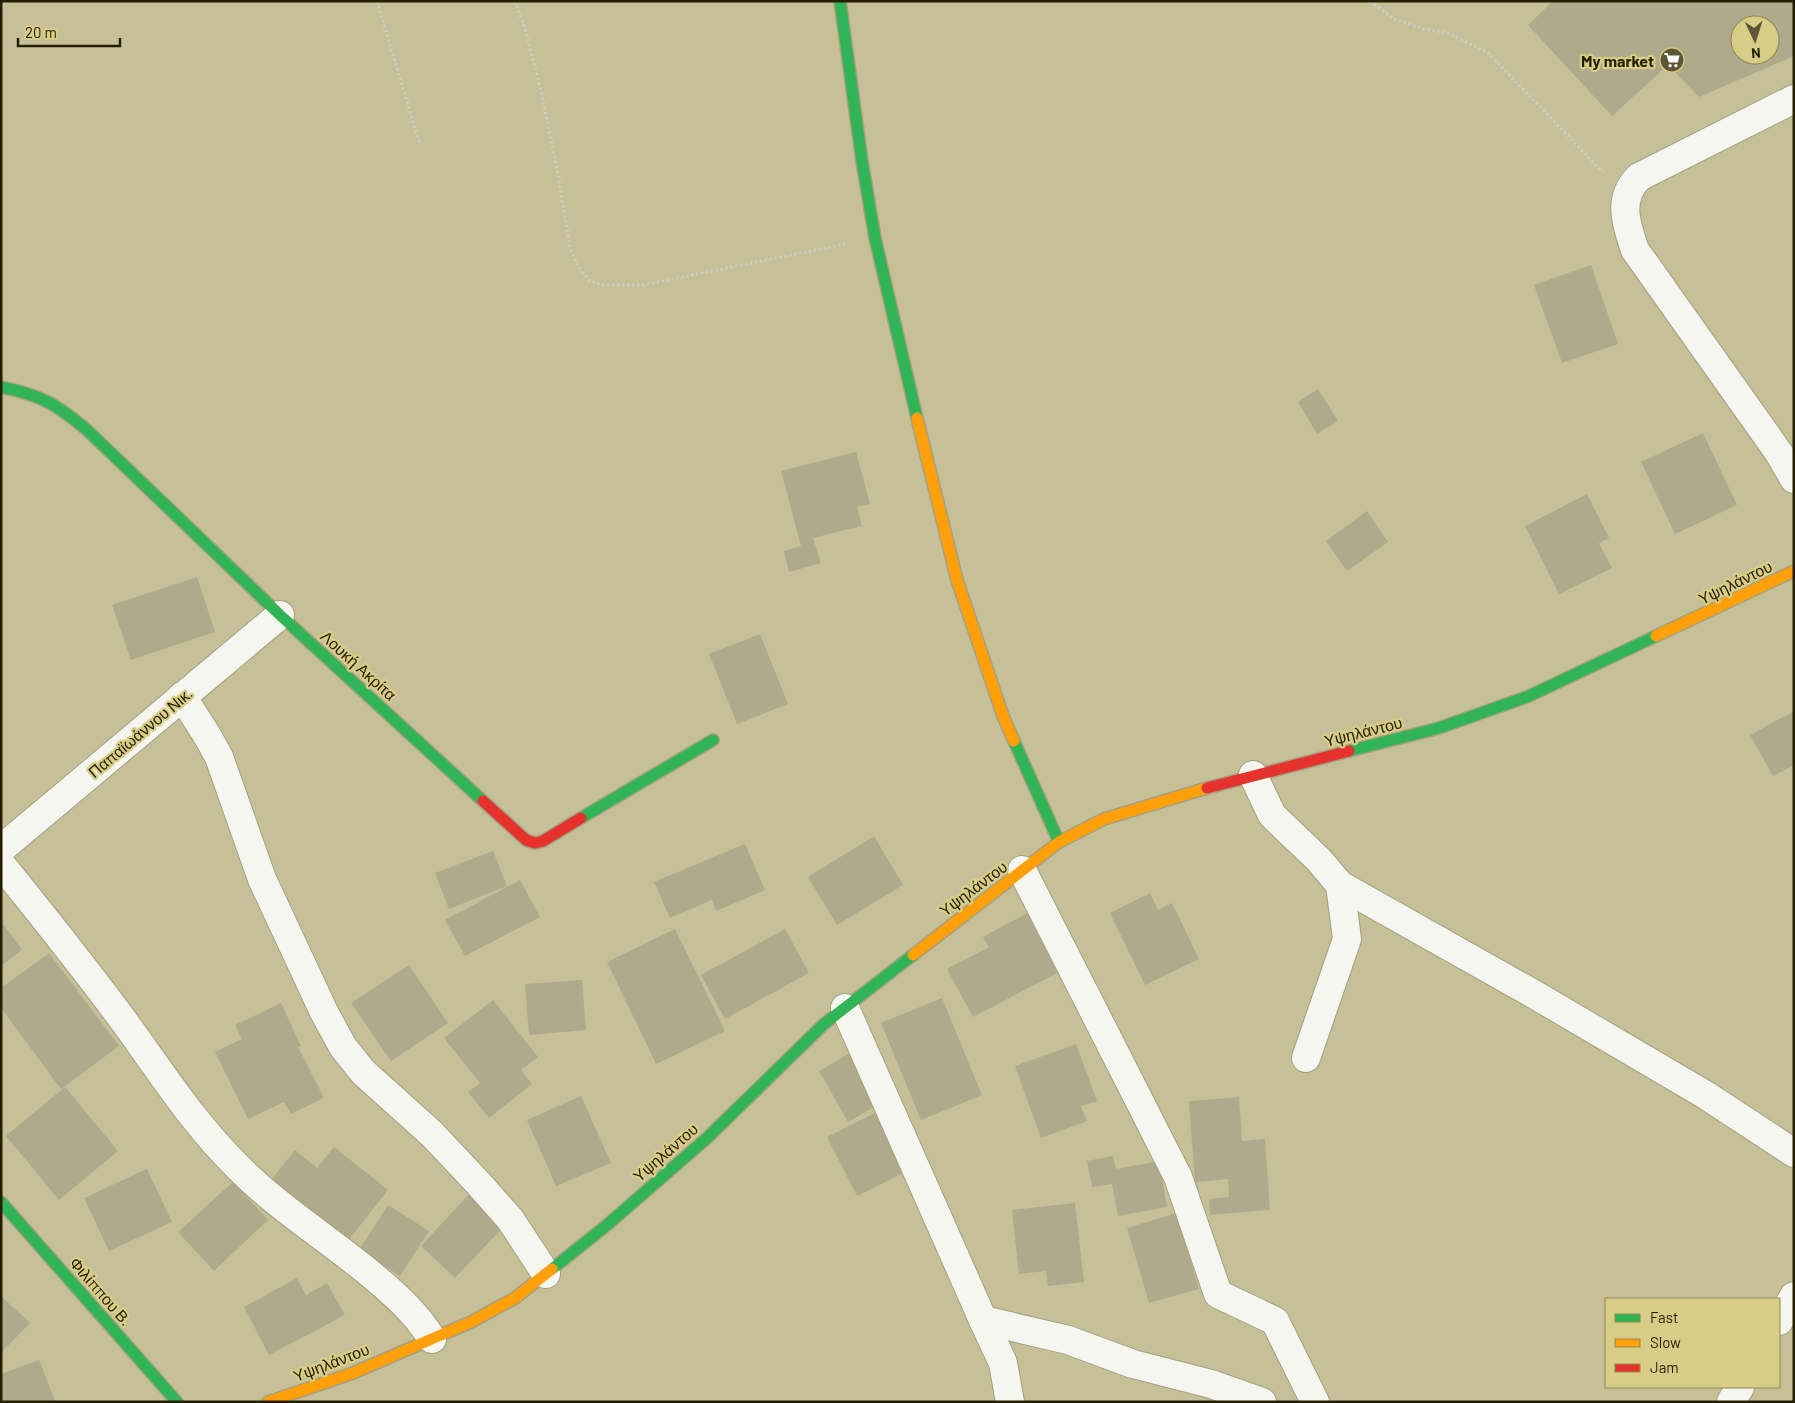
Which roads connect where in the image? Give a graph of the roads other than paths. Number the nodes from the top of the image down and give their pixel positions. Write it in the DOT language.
graph roads {
  1 [pos="840,1"];
  2 [pos="1794,99"];
  3 [pos="1,387"];
  4 [pos="1794,479"];
  5 [pos="1794,571"];
  6 [pos="280,615"];
  7 [pos="182,696"];
  8 [pos="713,740"];
  9 [pos="1253,775"];
  10 [pos="1059,842"];
  11 [pos="1,849"];
  12 [pos="1,864"];
  13 [pos="1022,870"];
  14 [pos="1340,885"];
  15 [pos="844,1008"];
  16 [pos="1306,1058"];
  17 [pos="1794,1153"];
  18 [pos="1,1202"];
  19 [pos="546,1274"];
  20 [pos="1794,1296"];
  21 [pos="1780,1319"];
  22 [pos="983,1320"];
  23 [pos="432,1339"];
  24 [pos="1739,1388"];
  25 [pos="177,1402"];
  26 [pos="268,1402"];
  27 [pos="1010,1402"];
  28 [pos="1262,1402"];
  29 [pos="1316,1402"];
  30 [pos="1731,1402"];
  1 -- 10 [label="street"];
  2 -- 4 [label="street"];
  3 -- 6 [label="street, Λουκή Ακρίτα"];
  5 -- 9 [label="street, Υψηλάντου"];
  6 -- 7 [label="street, Παπαϊωάννου Νικ."];
  6 -- 8 [label="street, Λουκή Ακρίτα"];
  7 -- 11 [label="street, Παπαϊωάννου Νικ."];
  7 -- 19 [label="street"];
  9 -- 10 [label="street, Υψηλάντου"];
  9 -- 14 [label="street"];
  10 -- 13 [label="street, Υψηλάντου"];
  12 -- 23 [label="street"];
  13 -- 15 [label="street, Υψηλάντου"];
  13 -- 29 [label="street"];
  14 -- 16 [label="street"];
  14 -- 17 [label="street"];
  15 -- 19 [label="street, Υψηλάντου"];
  15 -- 22 [label="street"];
  18 -- 25 [label="street, Φιλίππου Β."];
  19 -- 23 [label="street, Υψηλάντου"];
  20 -- 21 [label="street"];
  22 -- 27 [label="street"];
  22 -- 28 [label="street"];
  23 -- 26 [label="street, Υψηλάντου"];
  24 -- 30 [label="street"];
}
